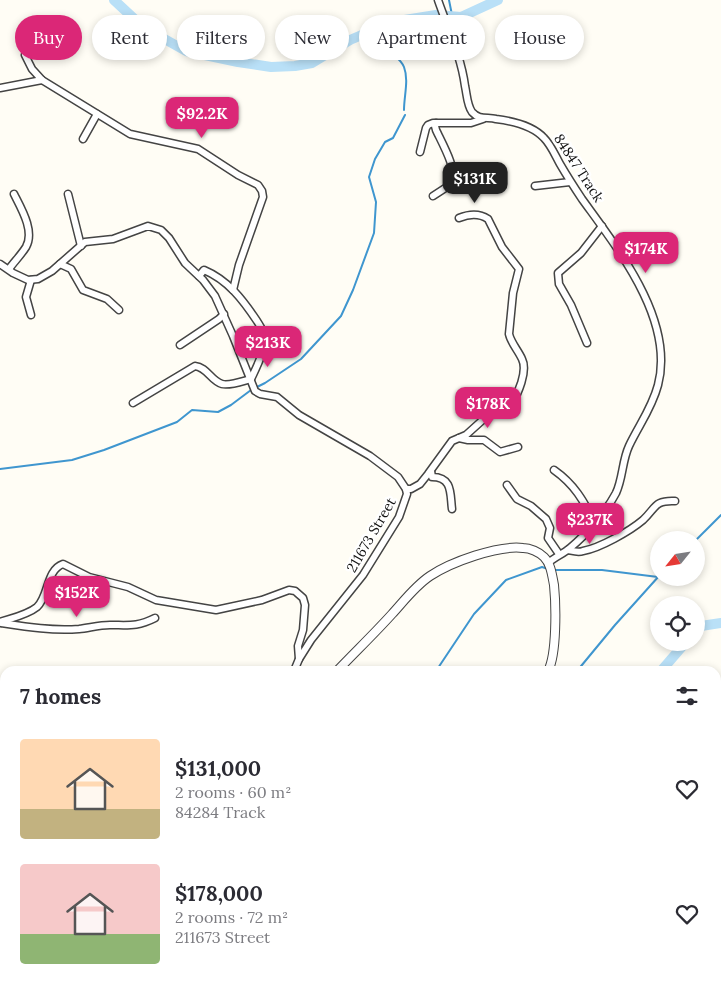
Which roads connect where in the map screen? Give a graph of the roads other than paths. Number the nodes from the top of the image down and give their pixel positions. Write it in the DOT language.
graph roads {
  1 [pos="438,0"];
  2 [pos="27,60"];
  3 [pos="42,80"];
  4 [pos="0,88"];
  5 [pos="97,114"];
  6 [pos="483,119"];
  7 [pos="436,123"];
  8 [pos="83,139"];
  9 [pos="420,152"];
  10 [pos="570,182"];
  11 [pos="535,186"];
  12 [pos="14,194"];
  13 [pos="68,194"];
  14 [pos="433,196"];
  15 [pos="459,218"];
  16 [pos="602,226"];
  17 [pos="81,246"];
  18 [pos="0,264"];
  19 [pos="60,264"];
  20 [pos="9,269"];
  21 [pos="199,276"];
  22 [pos="30,280"];
  23 [pos="233,290"];
  24 [pos="119,310"];
  25 [pos="224,314"];
  26 [pos="31,315"];
  27 [pos="587,343"];
  28 [pos="180,345"];
  29 [pos="251,379"];
  30 [pos="134,403"];
  31 [pos="459,438"];
  32 [pos="518,447"];
  33 [pos="554,470"];
  34 [pos="431,471"];
  35 [pos="507,485"];
  36 [pos="406,489"];
  37 [pos="675,501"];
  38 [pos="452,510"];
  39 [pos="594,522"];
  40 [pos="568,550"];
  41 [pos="559,554"];
  42 [pos="548,563"];
  43 [pos="155,618"];
  44 [pos="0,622"];
  45 [pos="298,660"];
  46 [pos="296,666"];
  47 [pos="342,666"];
  48 [pos="550,666"];
  1 -- 6 [label="street"];
  2 -- 3 [label="street"];
  3 -- 4 [label="street"];
  3 -- 5 [label="street"];
  5 -- 8 [label="street"];
  5 -- 23 [label="street"];
  6 -- 7 [label="street, 84847 Track"];
  6 -- 10 [label="street, 84847 Track"];
  7 -- 9 [label="street"];
  7 -- 14 [label="street"];
  10 -- 11 [label="street"];
  10 -- 16 [label="street, 84847 Track"];
  12 -- 20 [label="street"];
  13 -- 17 [label="street"];
  15 -- 31 [label="street, 211673 Street"];
  16 -- 27 [label="street"];
  16 -- 39 [label="street, 84847 Track"];
  17 -- 19 [label="street"];
  17 -- 21 [label="street"];
  18 -- 20 [label="street"];
  19 -- 22 [label="street"];
  19 -- 24 [label="street"];
  20 -- 22 [label="street"];
  21 -- 23 [label="street"];
  21 -- 25 [label="street"];
  22 -- 26 [label="street"];
  23 -- 29 [label="street"];
  25 -- 28 [label="street"];
  25 -- 29 [label="street"];
  29 -- 30 [label="street"];
  29 -- 36 [label="street"];
  31 -- 32 [label="street"];
  31 -- 34 [label="street, 211673 Street"];
  33 -- 39 [label="street"];
  34 -- 36 [label="street, 211673 Street"];
  34 -- 38 [label="street"];
  35 -- 41 [label="street"];
  36 -- 45 [label="street, 211673 Street"];
  37 -- 40 [label="street"];
  39 -- 40 [label="street, 84847 Track"];
  40 -- 41 [label="street, 84847 Track"];
  41 -- 42 [label="street, 84847 Track"];
  42 -- 47 [label="street"];
  42 -- 48 [label="street"];
  43 -- 44 [label="street"];
  44 -- 45 [label="street"];
  45 -- 46 [label="street"];
}
